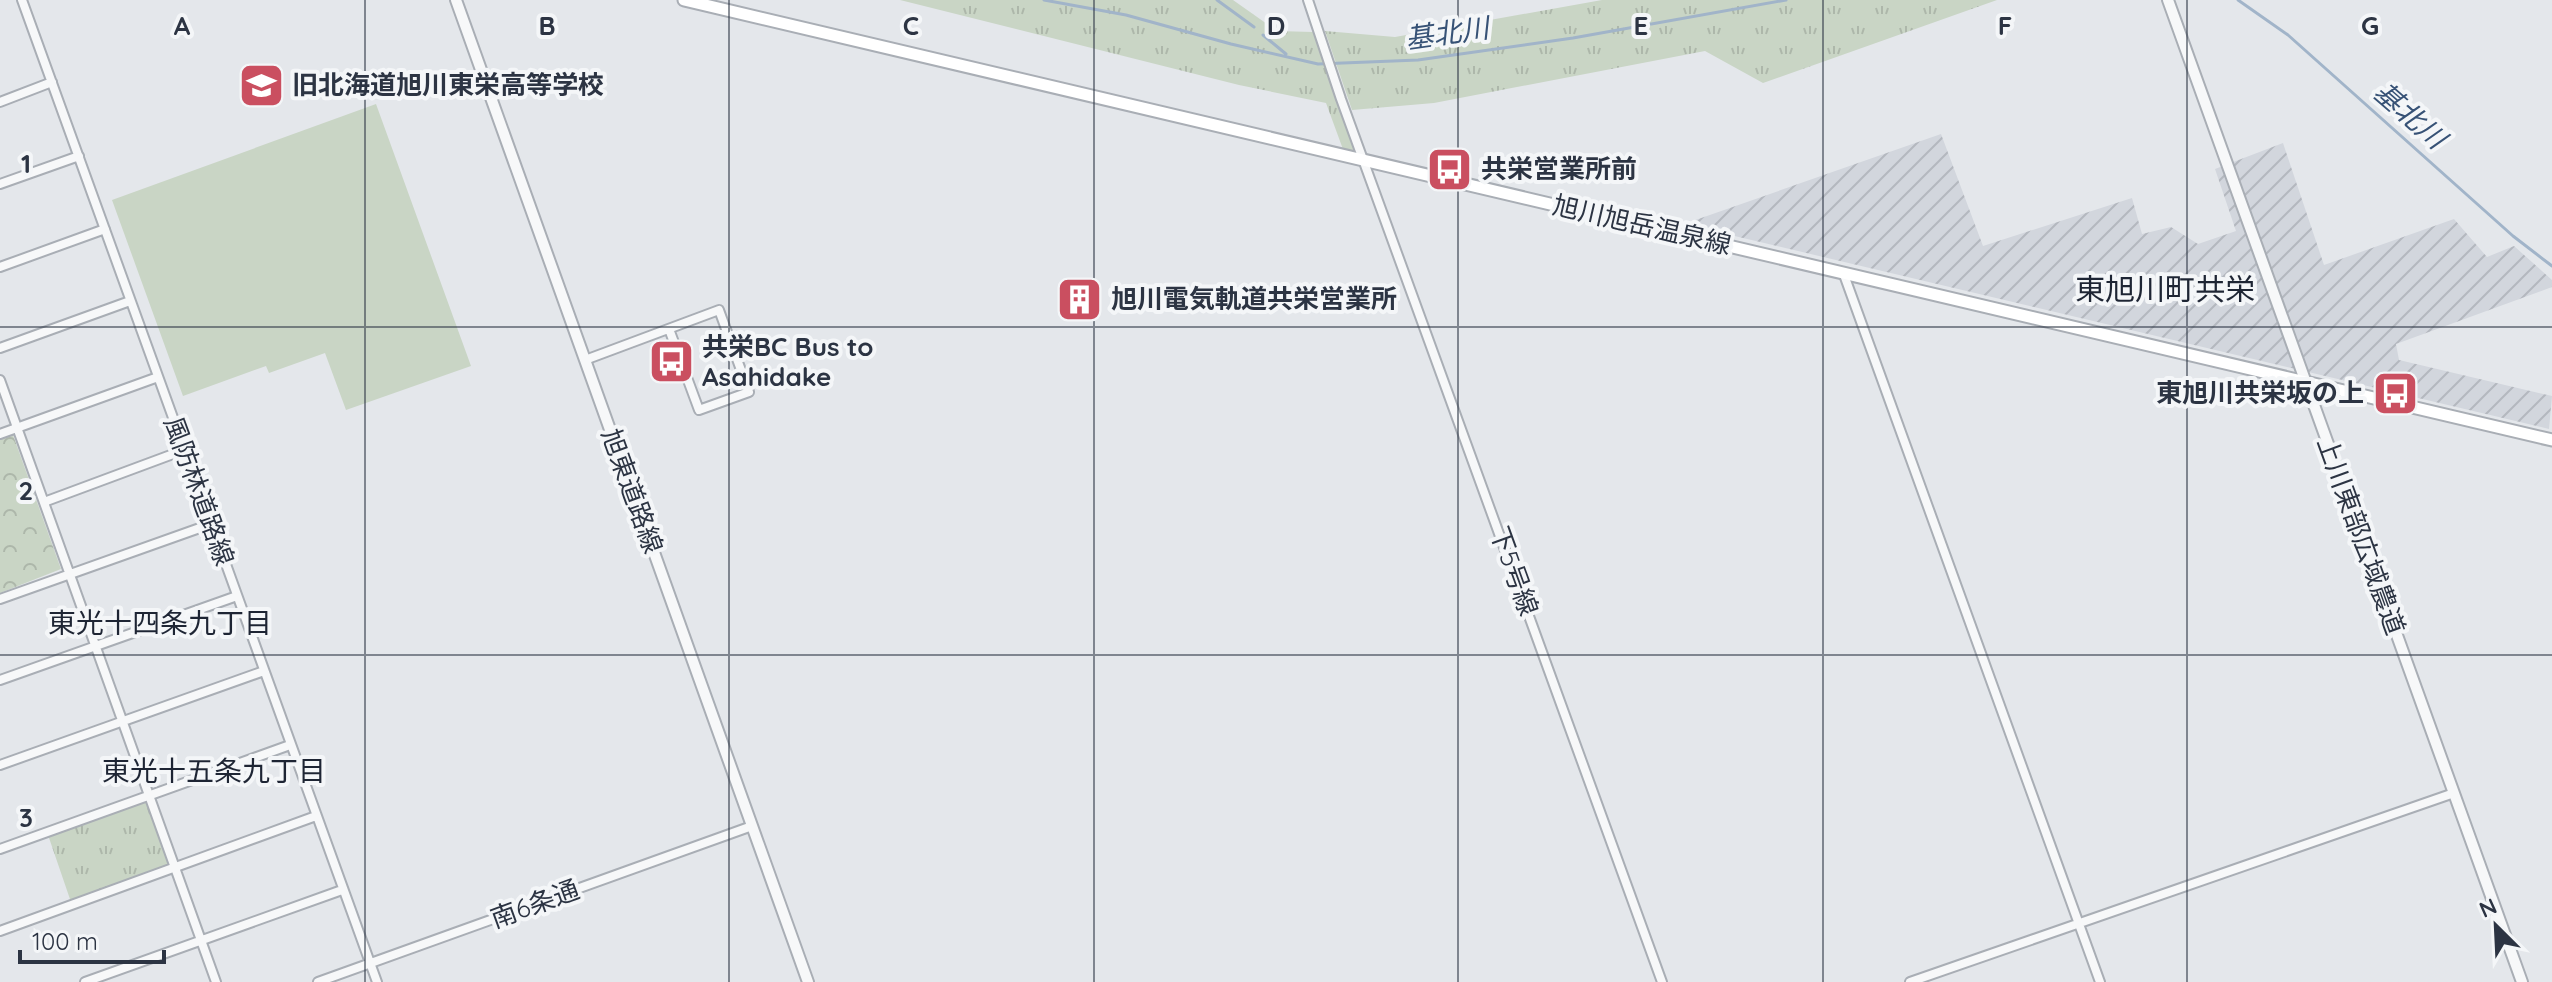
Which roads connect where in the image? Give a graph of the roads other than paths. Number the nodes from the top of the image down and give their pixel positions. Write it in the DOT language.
graph roads {
  1 [pos="22,0"];
  2 [pos="456,0"];
  3 [pos="684,0"];
  4 [pos="1308,0"];
  5 [pos="2168,0"];
  6 [pos="52,82"];
  7 [pos="0,102"];
  8 [pos="79,156"];
  9 [pos="1365,160"];
  10 [pos="0,184"];
  11 [pos="105,229"];
  12 [pos="0,267"];
  13 [pos="1843,272"];
  14 [pos="130,301"];
  15 [pos="669,329"];
  16 [pos="0,348"];
  17 [pos="585,360"];
  18 [pos="158,377"];
  19 [pos="0,380"];
  20 [pos="2305,382"];
  21 [pos="17,428"];
  22 [pos="0,434"];
  23 [pos="2552,440"];
  24 [pos="184,450"];
  25 [pos="44,502"];
  26 [pos="211,524"];
  27 [pos="70,575"];
  28 [pos="237,596"];
  29 [pos="0,599"];
  30 [pos="95,646"];
  31 [pos="264,671"];
  32 [pos="0,680"];
  33 [pos="122,721"];
  34 [pos="290,745"];
  35 [pos="0,765"];
  36 [pos="2454,793"];
  37 [pos="149,796"];
  38 [pos="316,816"];
  39 [pos="752,826"];
  40 [pos="0,849"];
  41 [pos="176,868"];
  42 [pos="342,890"];
  43 [pos="2079,923"];
  44 [pos="0,931"];
  45 [pos="201,940"];
  46 [pos="370,963"];
  47 [pos="85,982"];
  48 [pos="216,982"];
  49 [pos="318,982"];
  50 [pos="377,982"];
  51 [pos="808,982"];
  52 [pos="1662,982"];
  53 [pos="1910,982"];
  54 [pos="2100,982"];
  55 [pos="2522,982"];
  1 -- 6 [label="street, 風防林道路線"];
  2 -- 17 [label="street, 旭東道路線"];
  3 -- 9 [label="main road, 旭川旭岳温泉線"];
  4 -- 9 [label="street, 下5号線"];
  5 -- 20 [label="street, 上川東部広域農道"];
  6 -- 7 [label="street"];
  6 -- 8 [label="street, 風防林道路線"];
  8 -- 10 [label="street"];
  8 -- 11 [label="street, 風防林道路線"];
  9 -- 13 [label="main road, 旭川旭岳温泉線"];
  9 -- 52 [label="street, 下5号線"];
  11 -- 12 [label="street"];
  11 -- 14 [label="street, 風防林道路線"];
  13 -- 20 [label="main road, 旭川旭岳温泉線"];
  13 -- 43 [label="street"];
  14 -- 16 [label="street"];
  14 -- 18 [label="street, 風防林道路線"];
  15 -- 15 [label="street"];
  15 -- 17 [label="street"];
  17 -- 39 [label="street, 旭東道路線"];
  18 -- 21 [label="street"];
  18 -- 24 [label="street, 風防林道路線"];
  19 -- 21 [label="street"];
  20 -- 23 [label="main road, 旭川旭岳温泉線"];
  20 -- 36 [label="street, 上川東部広域農道"];
  21 -- 22 [label="street"];
  21 -- 25 [label="street"];
  24 -- 25 [label="street"];
  24 -- 26 [label="street, 風防林道路線"];
  25 -- 27 [label="street"];
  26 -- 27 [label="street"];
  26 -- 28 [label="street, 風防林道路線"];
  27 -- 29 [label="street"];
  27 -- 30 [label="street"];
  28 -- 30 [label="street"];
  28 -- 31 [label="street, 風防林道路線"];
  30 -- 32 [label="street"];
  30 -- 33 [label="street"];
  31 -- 33 [label="street"];
  31 -- 34 [label="street, 風防林道路線"];
  33 -- 35 [label="street"];
  33 -- 37 [label="street"];
  34 -- 37 [label="street"];
  34 -- 38 [label="street, 風防林道路線"];
  36 -- 43 [label="street"];
  36 -- 55 [label="street, 上川東部広域農道"];
  37 -- 40 [label="street"];
  37 -- 41 [label="street"];
  38 -- 41 [label="street"];
  38 -- 42 [label="street, 風防林道路線"];
  39 -- 46 [label="street, 南6条通"];
  39 -- 51 [label="street, 旭東道路線"];
  41 -- 44 [label="street"];
  41 -- 45 [label="street"];
  42 -- 45 [label="street"];
  42 -- 46 [label="street, 風防林道路線"];
  43 -- 53 [label="street"];
  43 -- 54 [label="street"];
  45 -- 47 [label="street"];
  45 -- 48 [label="street"];
  46 -- 49 [label="street, 南6条通"];
  46 -- 50 [label="street, 風防林道路線"];
}
